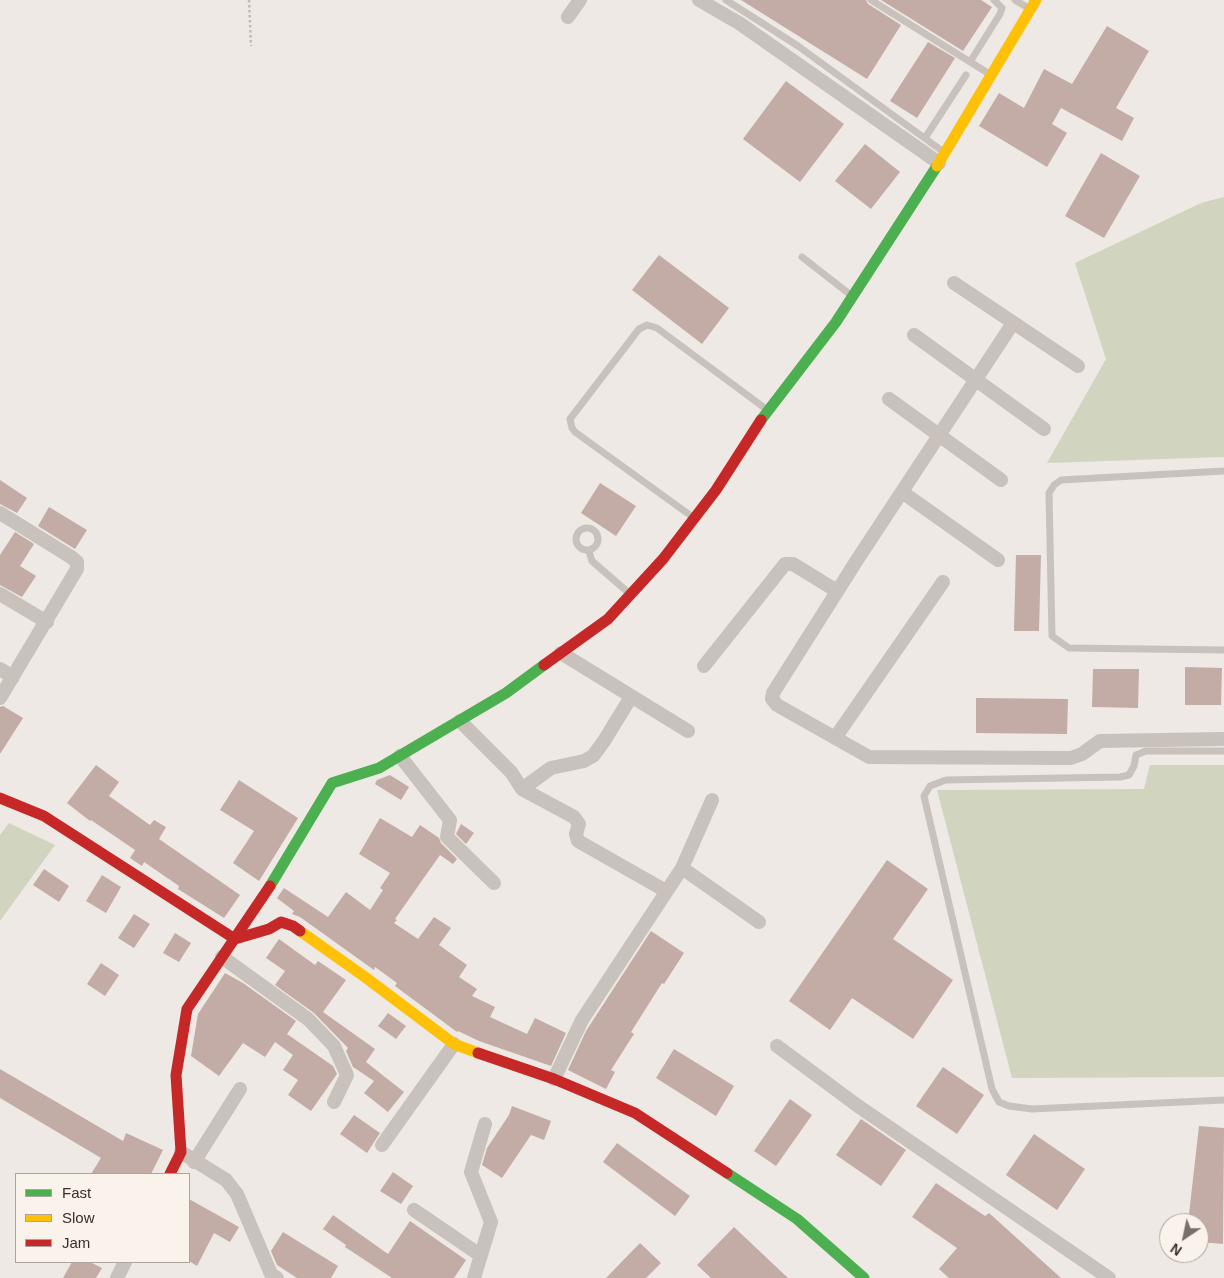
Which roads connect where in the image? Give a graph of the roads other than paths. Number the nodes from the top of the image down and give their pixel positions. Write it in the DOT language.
graph roads {
  1 [pos="580,0"];
  2 [pos="699,0"];
  3 [pos="726,0"];
  4 [pos="871,0"];
  5 [pos="994,0"];
  6 [pos="1015,0"];
  7 [pos="1033,5"];
  8 [pos="568,17"];
  9 [pos="970,62"];
  10 [pos="966,75"];
  11 [pos="991,75"];
  12 [pos="924,138"];
  13 [pos="942,158"];
  14 [pos="802,257"];
  15 [pos="954,283"];
  16 [pos="852,297"];
  17 [pos="1013,323"];
  18 [pos="914,335"];
  19 [pos="1078,366"];
  20 [pos="976,379"];
  21 [pos="889,399"];
  22 [pos="767,410"];
  23 [pos="1044,429"];
  24 [pos="939,435"];
  25 [pos="1224,471"];
  26 [pos="1001,480"];
  27 [pos="902,492"];
  28 [pos="0,513"];
  29 [pos="694,518"];
  30 [pos="589,551"];
  31 [pos="998,560"];
  32 [pos="942,582"];
  33 [pos="837,591"];
  34 [pos="0,594"];
  35 [pos="630,594"];
  36 [pos="47,622"];
  37 [pos="1224,650"];
  38 [pos="561,653"];
  39 [pos="704,666"];
  40 [pos="0,669"];
  41 [pos="13,677"];
  42 [pos="632,697"];
  43 [pos="0,698"];
  44 [pos="460,721"];
  45 [pos="688,731"];
  46 [pos="835,738"];
  47 [pos="1224,739"];
  48 [pos="1224,751"];
  49 [pos="400,756"];
  50 [pos="522,789"];
  51 [pos="0,798"];
  52 [pos="712,800"];
  53 [pos="682,868"];
  54 [pos="494,883"];
  55 [pos="666,891"];
  56 [pos="759,922"];
  57 [pos="235,939"];
  58 [pos="222,956"];
  59 [pos="454,1044"];
  60 [pos="777,1046"];
  61 [pos="554,1079"];
  62 [pos="240,1089"];
  63 [pos="1224,1100"];
  64 [pos="334,1102"];
  65 [pos="485,1124"];
  66 [pos="382,1145"];
  67 [pos="181,1152"];
  68 [pos="194,1162"];
  69 [pos="170,1173"];
  70 [pos="414,1210"];
  71 [pos="480,1255"];
  72 [pos="124,1263"];
  73 [pos="117,1278"];
  74 [pos="277,1278"];
  75 [pos="474,1278"];
  76 [pos="864,1278"];
  77 [pos="1109,1278"];
  1 -- 8 [label="street"];
  2 -- 13 [label="street"];
  3 -- 12 [label="lane"];
  4 -- 9 [label="lane"];
  5 -- 9 [label="lane"];
  6 -- 7 [label="lane"];
  7 -- 11 [label="street"];
  9 -- 11 [label="lane"];
  10 -- 12 [label="lane"];
  11 -- 13 [label="street"];
  12 -- 13 [label="lane"];
  13 -- 16 [label="street"];
  14 -- 16 [label="lane"];
  15 -- 17 [label="street"];
  16 -- 22 [label="street"];
  17 -- 19 [label="street"];
  17 -- 20 [label="street"];
  18 -- 20 [label="street"];
  20 -- 23 [label="street"];
  20 -- 24 [label="street"];
  21 -- 24 [label="street"];
  22 -- 29 [label="street"];
  22 -- 29 [label="lane"];
  24 -- 26 [label="street"];
  24 -- 27 [label="street"];
  25 -- 37 [label="lane"];
  27 -- 31 [label="street"];
  27 -- 33 [label="street"];
  28 -- 36 [label="street"];
  29 -- 35 [label="street"];
  30 -- 35 [label="lane"];
  32 -- 46 [label="street"];
  33 -- 39 [label="street"];
  33 -- 46 [label="street"];
  34 -- 36 [label="street"];
  35 -- 38 [label="street"];
  36 -- 41 [label="street"];
  38 -- 42 [label="street"];
  38 -- 44 [label="street"];
  40 -- 41 [label="street"];
  41 -- 43 [label="street"];
  42 -- 45 [label="street"];
  42 -- 50 [label="street"];
  44 -- 49 [label="street"];
  44 -- 50 [label="street"];
  46 -- 47 [label="street"];
  48 -- 63 [label="lane"];
  49 -- 54 [label="street"];
  49 -- 57 [label="street"];
  50 -- 55 [label="street"];
  51 -- 57 [label="street"];
  52 -- 53 [label="street"];
  53 -- 55 [label="street"];
  53 -- 56 [label="street"];
  55 -- 61 [label="street"];
  57 -- 58 [label="street"];
  57 -- 59 [label="street"];
  58 -- 64 [label="street"];
  58 -- 67 [label="street"];
  59 -- 61 [label="street"];
  59 -- 66 [label="street"];
  60 -- 77 [label="street"];
  61 -- 76 [label="street"];
  62 -- 68 [label="street"];
  65 -- 71 [label="street"];
  67 -- 68 [label="street"];
  67 -- 69 [label="street"];
  68 -- 74 [label="street"];
  70 -- 71 [label="street"];
  71 -- 75 [label="street"];
  72 -- 73 [label="street"];
}
